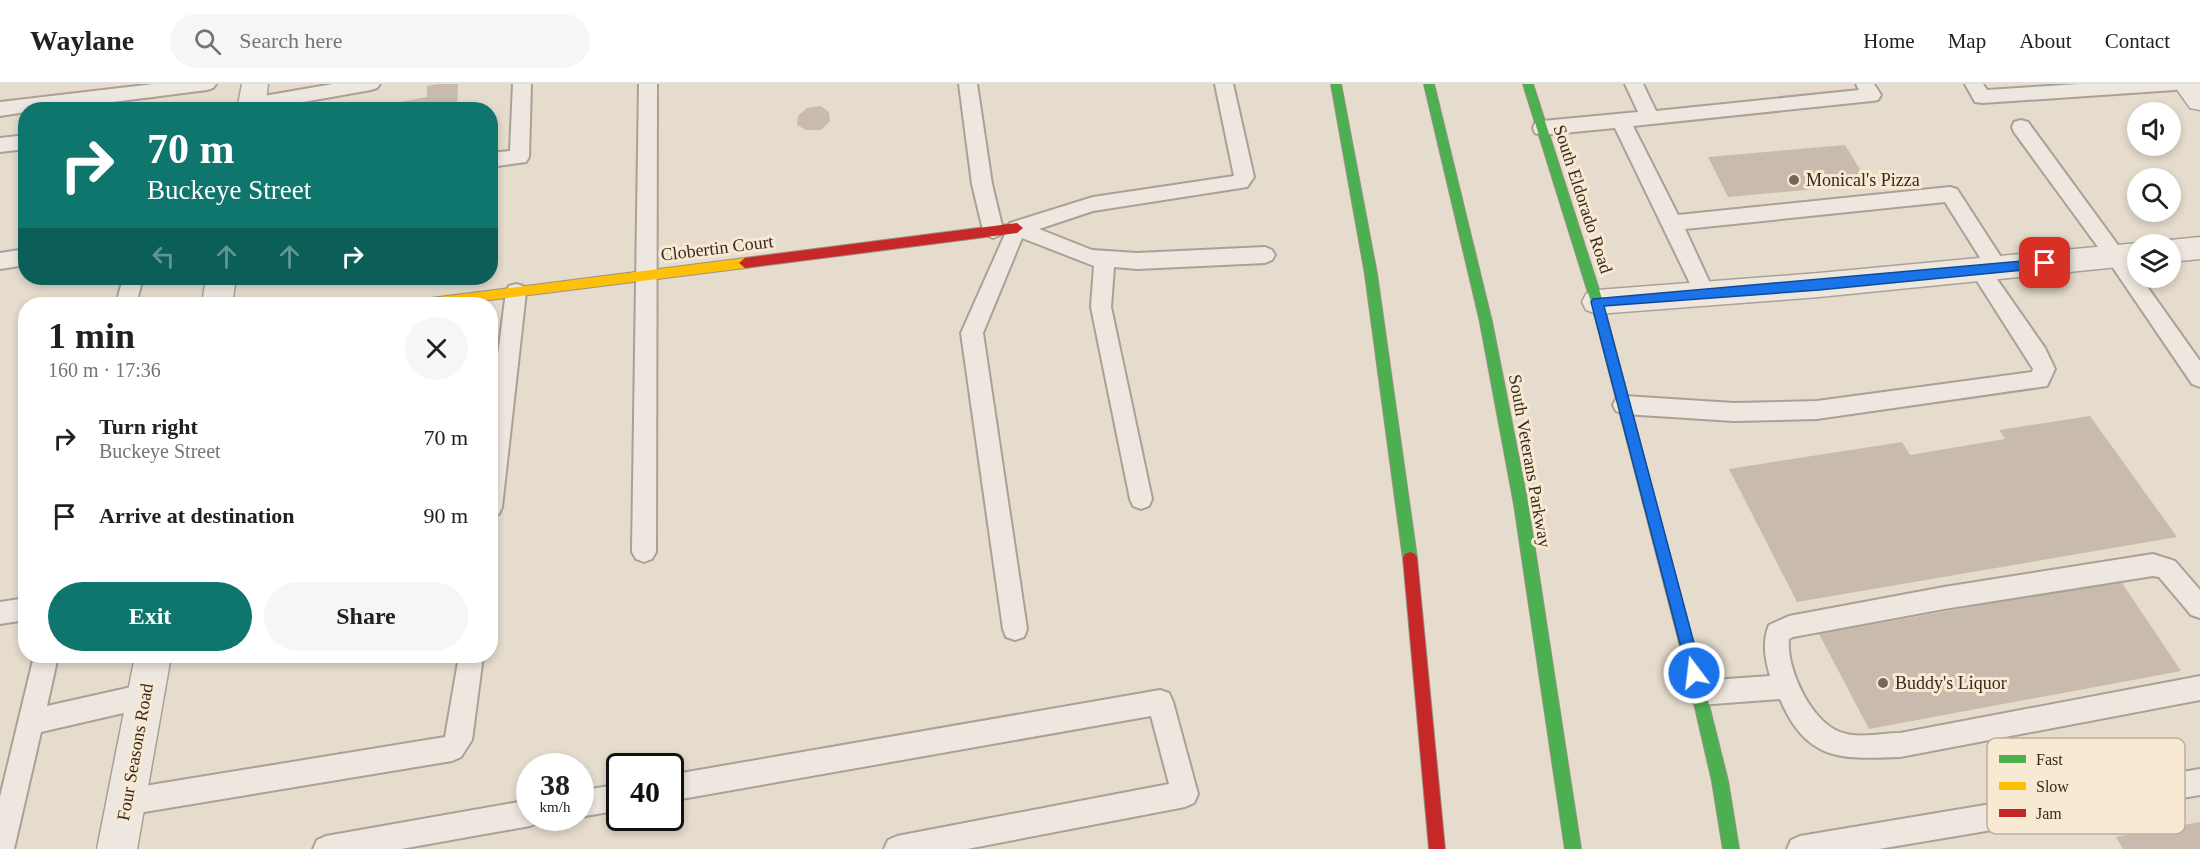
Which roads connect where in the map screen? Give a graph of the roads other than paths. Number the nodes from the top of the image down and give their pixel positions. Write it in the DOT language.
graph roads {
  1 [pos="207,84"];
  2 [pos="371,84"];
  3 [pos="522,84"];
  4 [pos="648,84"];
  5 [pos="968,84"];
  6 [pos="1224,84"];
  7 [pos="1336,84"];
  8 [pos="1429,84"];
  9 [pos="1528,84"];
  10 [pos="1634,84"];
  11 [pos="1865,84"];
  12 [pos="1974,84"];
  13 [pos="2175,84"];
  14 [pos="2186,84"];
  15 [pos="253,99"];
  16 [pos="2200,100"];
  17 [pos="58,102"];
  18 [pos="18,107"];
  19 [pos="0,109"];
  20 [pos="1650,118"];
  21 [pos="1621,121"];
  22 [pos="2021,127"];
  23 [pos="1542,128"];
  24 [pos="18,143"];
  25 [pos="0,145"];
  26 [pos="498,159"];
  27 [pos="1672,223"];
  28 [pos="1017,228"];
  29 [pos="993,230"];
  30 [pos="2200,248"];
  31 [pos="2181,250"];
  32 [pos="1265,255"];
  33 [pos="2127,255"];
  34 [pos="18,258"];
  35 [pos="1105,259"];
  36 [pos="0,261"];
  37 [pos="1989,269"];
  38 [pos="648,275"];
  39 [pos="2147,288"];
  40 [pos="516,292"];
  41 [pos="1705,294"];
  42 [pos="477,297"];
  43 [pos="1597,302"];
  44 [pos="2200,378"];
  45 [pos="1624,405"];
  46 [pos="498,447"];
  47 [pos="1140,499"];
  48 [pos="644,552"];
  49 [pos="2200,607"];
  50 [pos="18,610"];
  51 [pos="0,613"];
  52 [pos="1015,629"];
  53 [pos="44,663"];
  54 [pos="152,663"];
  55 [pos="470,663"];
  56 [pos="1788,687"];
  57 [pos="2200,688"];
  58 [pos="1699,693"];
  59 [pos="145,696"];
  60 [pos="31,722"];
  61 [pos="2200,782"];
  62 [pos="2185,785"];
  63 [pos="684,786"];
  64 [pos="126,802"];
  65 [pos="516,815"];
  66 [pos="1987,818"];
  67 [pos="1,849"];
  68 [pos="117,849"];
  69 [pos="326,849"];
  70 [pos="897,849"];
  71 [pos="1437,849"];
  72 [pos="1573,849"];
  73 [pos="1731,849"];
  74 [pos="1800,849"];
  1 -- 17 [label="lane"];
  2 -- 15 [label="lane"];
  3 -- 26 [label="lane"];
  4 -- 38 [label="lane"];
  5 -- 29 [label="lane"];
  6 -- 28 [label="lane"];
  7 -- 71 [label="main road"];
  8 -- 72 [label="main road, South Veterans Parkway"];
  9 -- 23 [label="main road, South Eldorado Road"];
  10 -- 20 [label="lane"];
  11 -- 20 [label="lane"];
  12 -- 13 [label="lane"];
  14 -- 16 [label="street"];
  18 -- 19 [label="lane"];
  20 -- 21 [label="lane"];
  21 -- 23 [label="lane"];
  21 -- 27 [label="lane"];
  22 -- 33 [label="lane"];
  23 -- 43 [label="main road, South Eldorado Road"];
  24 -- 25 [label="lane"];
  27 -- 37 [label="lane"];
  27 -- 41 [label="lane"];
  28 -- 29 [label="main road, Clobertin Court"];
  28 -- 35 [label="lane"];
  28 -- 52 [label="lane"];
  29 -- 38 [label="main road, Clobertin Court"];
  30 -- 31 [label="street"];
  32 -- 35 [label="lane"];
  33 -- 37 [label="street"];
  34 -- 36 [label="lane"];
  35 -- 47 [label="lane"];
  37 -- 41 [label="street"];
  37 -- 45 [label="lane"];
  38 -- 40 [label="main road, Clobertin Court"];
  38 -- 48 [label="lane"];
  39 -- 44 [label="lane"];
  40 -- 42 [label="main road, Clobertin Court"];
  40 -- 46 [label="lane"];
  41 -- 43 [label="street"];
  43 -- 45 [label="main road, South Eldorado Road"];
  45 -- 58 [label="main road, South Eldorado Road"];
  49 -- 56 [label="lane"];
  50 -- 51 [label="lane"];
  53 -- 60 [label="lane"];
  54 -- 59 [label="street, Four Seasons Road"];
  55 -- 64 [label="lane"];
  56 -- 57 [label="lane"];
  56 -- 58 [label="lane"];
  58 -- 73 [label="main road, South Eldorado Road"];
  59 -- 60 [label="lane"];
  59 -- 64 [label="street, Four Seasons Road"];
  60 -- 67 [label="lane"];
  61 -- 62 [label="lane"];
  63 -- 70 [label="lane"];
  64 -- 68 [label="street, Four Seasons Road"];
  65 -- 69 [label="lane"];
  66 -- 74 [label="lane"];
}
